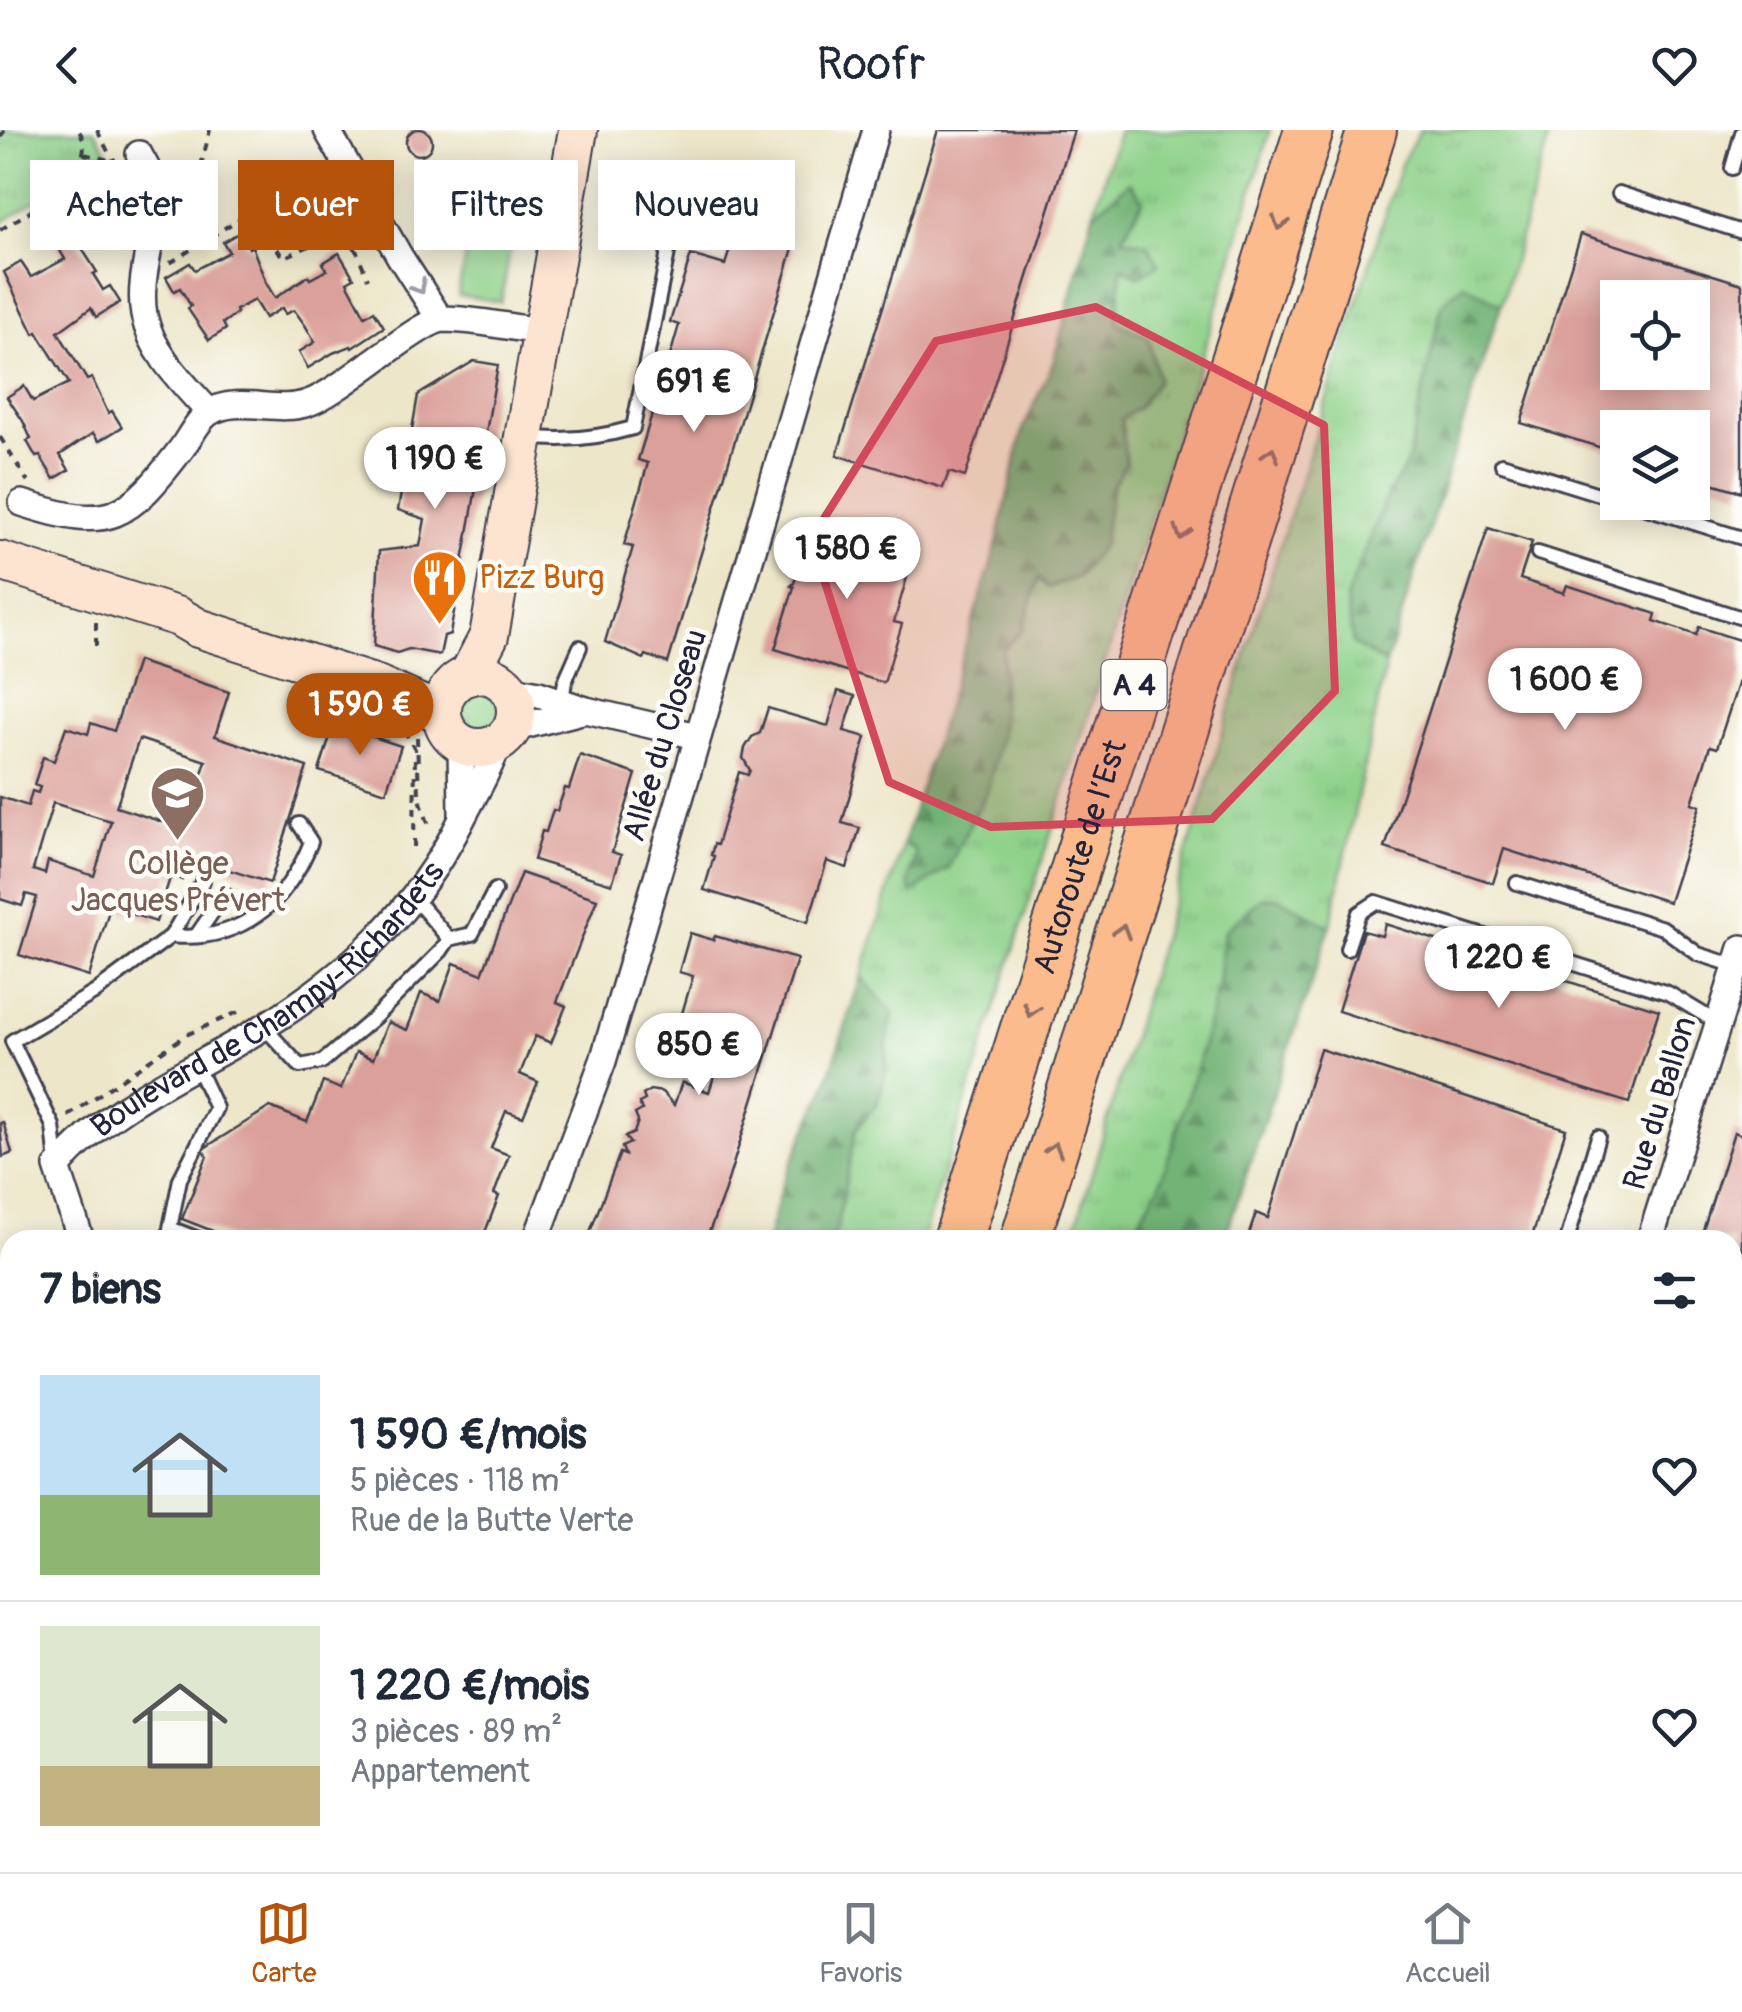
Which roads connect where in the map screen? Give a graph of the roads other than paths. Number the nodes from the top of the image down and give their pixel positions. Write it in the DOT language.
graph roads {
  1 [pos="327,130"];
  2 [pos="578,130"];
  3 [pos="876,130"];
  4 [pos="1309,130"];
  5 [pos="1372,130"];
  6 [pos="1742,133"];
  7 [pos="132,154"];
  8 [pos="1732,168"];
  9 [pos="1619,194"];
  10 [pos="1742,232"];
  11 [pos="669,250"];
  12 [pos="440,319"];
  13 [pos="543,331"];
  14 [pos="209,412"];
  15 [pos="524,436"];
  16 [pos="1502,464"];
  17 [pos="1600,494"];
  18 [pos="22,503"];
  19 [pos="1684,520"];
  20 [pos="1742,538"];
  21 [pos="1538,552"];
  22 [pos="0,562"];
  23 [pos="0,571"];
  24 [pos="1742,618"];
  25 [pos="198,628"];
  26 [pos="580,647"];
  27 [pos="462,703"];
  28 [pos="574,705"];
  29 [pos="505,736"];
  30 [pos="698,736"];
  31 [pos="462,820"];
  32 [pos="299,824"];
  33 [pos="203,881"];
  34 [pos="1517,883"];
  35 [pos="495,890"];
  36 [pos="224,894"];
  37 [pos="414,898"];
  38 [pos="171,936"];
  39 [pos="196,936"];
  40 [pos="449,939"];
  41 [pos="1347,949"];
  42 [pos="1738,975"];
  43 [pos="1718,1023"];
  44 [pos="264,1027"];
  45 [pos="196,1065"];
  46 [pos="1598,1138"];
  47 [pos="57,1166"];
  48 [pos="77,1230"];
  49 [pos="175,1230"];
  50 [pos="540,1230"];
  51 [pos="961,1230"];
  52 [pos="1028,1230"];
  53 [pos="1570,1230"];
  54 [pos="1653,1230"];
  1 -- 12 [label="street, one-way"];
  2 -- 13 [label="street, Boulevard de Champy-Richardets"];
  3 -- 30 [label="street, Allée du Closeau"];
  4 -- 51 [label="highway, Autoroute de l’Est / A 4, one-way"];
  52 -- 5 [label="highway, Autoroute de l’Est / A 4, one-way"];
  6 -- 8 [label="lane"];
  7 -- 14 [label="street"];
  9 -- 10 [label="lane"];
  11 -- 15 [label="lane"];
  12 -- 13 [label="street"];
  12 -- 14 [label="street"];
  13 -- 15 [label="street, Boulevard de Champy-Richardets"];
  14 -- 18 [label="street"];
  15 -- 27 [label="street, Boulevard de Champy-Richardets"];
  16 -- 17 [label="lane"];
  19 -- 20 [label="lane"];
  21 -- 24 [label="lane"];
  22 -- 25 [label="street"];
  23 -- 25 [label="street"];
  25 -- 27 [label="street"];
  26 -- 28 [label="lane"];
  27 -- 28 [label="street"];
  27 -- 29 [label="street"];
  27 -- 29 [label="street"];
  27 -- 31 [label="street, Boulevard de Champy-Richardets"];
  28 -- 29 [label="street"];
  28 -- 30 [label="street"];
  29 -- 31 [label="street, Boulevard de Champy-Richardets"];
  30 -- 50 [label="street, Allée du Closeau"];
  31 -- 37 [label="street, Boulevard de Champy-Richardets"];
  32 -- 39 [label="lane"];
  33 -- 38 [label="lane"];
  34 -- 42 [label="lane"];
  35 -- 40 [label="lane"];
  36 -- 39 [label="lane"];
  37 -- 40 [label="lane"];
  37 -- 44 [label="street, Boulevard de Champy-Richardets"];
  38 -- 39 [label="lane"];
  38 -- 47 [label="lane"];
  40 -- 44 [label="lane"];
  41 -- 43 [label="lane"];
  42 -- 43 [label="street, Rue du Ballon"];
  43 -- 54 [label="street, Rue du Ballon"];
  44 -- 45 [label="street, Boulevard de Champy-Richardets"];
  45 -- 47 [label="street, Boulevard de Champy-Richardets"];
  45 -- 49 [label="lane"];
  46 -- 53 [label="lane"];
  47 -- 48 [label="street"];
}
